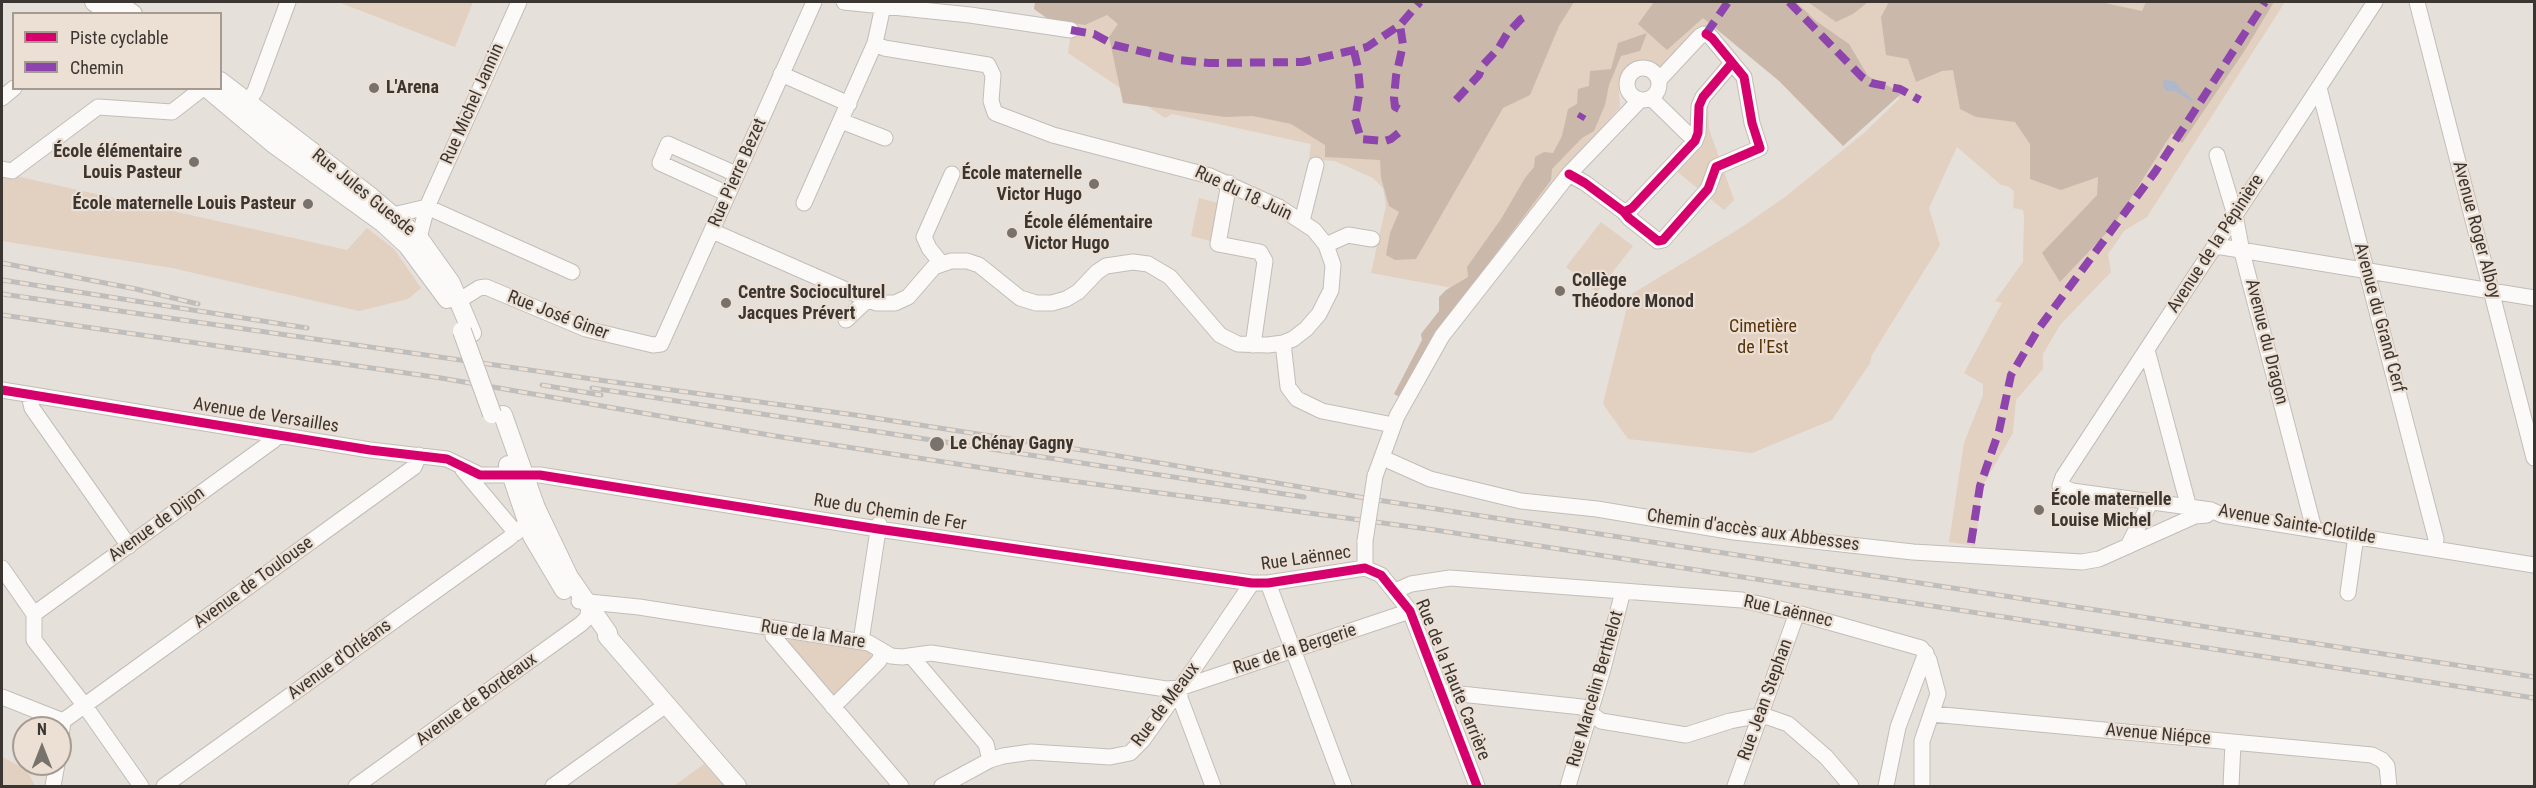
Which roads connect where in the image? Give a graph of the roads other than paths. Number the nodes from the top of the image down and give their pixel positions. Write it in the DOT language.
graph roads {
  1 [pos="288,2"];
  2 [pos="519,2"];
  3 [pos="814,2"];
  4 [pos="844,2"];
  5 [pos="2375,2"];
  6 [pos="2417,2"];
  7 [pos="883,6"];
  8 [pos="106,7"];
  9 [pos="126,12"];
  10 [pos="1071,30"];
  11 [pos="875,43"];
  12 [pos="1732,63"];
  13 [pos="781,74"];
  14 [pos="1659,80"];
  15 [pos="222,83"];
  16 [pos="2319,88"];
  17 [pos="202,90"];
  18 [pos="209,90"];
  19 [pos="1646,99"];
  20 [pos="849,104"];
  21 [pos="243,109"];
  22 [pos="842,120"];
  23 [pos="885,138"];
  24 [pos="1695,141"];
  25 [pos="2217,155"];
  26 [pos="1316,165"];
  27 [pos="2,169"];
  28 [pos="736,174"];
  29 [pos="952,174"];
  30 [pos="1569,174"];
  31 [pos="1229,183"];
  32 [pos="728,194"];
  33 [pos="804,202"];
  34 [pos="427,207"];
  35 [pos="1624,212"];
  36 [pos="393,215"];
  37 [pos="2235,215"];
  38 [pos="1302,221"];
  39 [pos="712,231"];
  40 [pos="419,238"];
  41 [pos="1372,239"];
  42 [pos="1326,245"];
  43 [pos="2216,246"];
  44 [pos="2242,252"];
  45 [pos="941,263"];
  46 [pos="2367,271"];
  47 [pos="572,272"];
  48 [pos="2492,291"];
  49 [pos="2535,298"];
  50 [pos="460,300"];
  51 [pos="867,300"];
  52 [pos="846,320"];
  53 [pos="467,332"];
  54 [pos="1283,343"];
  55 [pos="661,344"];
  56 [pos="1253,345"];
  57 [pos="2147,350"];
  58 [pos="2,390"];
  59 [pos="29,395"];
  60 [pos="1394,425"];
  61 [pos="276,434"];
  62 [pos="418,455"];
  63 [pos="1383,458"];
  64 [pos="2535,458"];
  65 [pos="462,467"];
  66 [pos="511,475"];
  67 [pos="2060,486"];
  68 [pos="2150,503"];
  69 [pos="2185,513"];
  70 [pos="503,517"];
  71 [pos="527,523"];
  72 [pos="2140,525"];
  73 [pos="878,526"];
  74 [pos="2314,529"];
  75 [pos="2159,534"];
  76 [pos="2356,536"];
  77 [pos="129,546"];
  78 [pos="2128,546"];
  79 [pos="2435,548"];
  80 [pos="2535,565"];
  81 [pos="2,568"];
  82 [pos="1365,568"];
  83 [pos="1252,583"];
  84 [pos="1268,583"];
  85 [pos="1395,591"];
  86 [pos="1623,591"];
  87 [pos="2348,592"];
  88 [pos="587,609"];
  89 [pos="1410,612"];
  90 [pos="1797,613"];
  91 [pos="34,614"];
  92 [pos="773,628"];
  93 [pos="861,641"];
  94 [pos="1293,651"];
  95 [pos="882,652"];
  96 [pos="1926,653"];
  97 [pos="912,657"];
  98 [pos="1180,688"];
  99 [pos="1442,692"];
  100 [pos="2,697"];
  101 [pos="666,705"];
  102 [pos="85,706"];
  103 [pos="833,707"];
  104 [pos="1589,710"];
  105 [pos="1932,714"];
  106 [pos="50,716"];
  107 [pos="70,716"];
  108 [pos="1761,717"];
  109 [pos="2234,742"];
  110 [pos="990,760"];
  111 [pos="141,786"];
  112 [pos="164,786"];
  113 [pos="356,786"];
  114 [pos="553,786"];
  115 [pos="737,786"];
  116 [pos="902,786"];
  117 [pos="942,786"];
  118 [pos="1213,786"];
  119 [pos="1344,786"];
  120 [pos="1477,786"];
  121 [pos="1568,786"];
  122 [pos="1735,786"];
  123 [pos="1851,786"];
  124 [pos="1887,786"];
  125 [pos="1923,786"];
  126 [pos="2231,786"];
  127 [pos="2389,786"];
  1 -- 21 [label="street"];
  2 -- 34 [label="street, Rue Michel Jannin"];
  3 -- 13 [label="street, Rue Pierre Bezet"];
  4 -- 7 [label="street"];
  5 -- 16 [label="street, Avenue de la Pépinière"];
  6 -- 48 [label="street, Avenue Roger Alboy"];
  7 -- 10 [label="street"];
  7 -- 11 [label="street"];
  8 -- 9 [label="main road"];
  11 -- 20 [label="street"];
  11 -- 31 [label="street, Rue du 18 Juin"];
  12 -- 14 [label="street"];
  12 -- 24 [label="street"];
  12 -- 35 [label="street"];
  13 -- 20 [label="street"];
  13 -- 28 [label="street, Rue Pierre Bezet"];
  14 -- 19 [label="street"];
  14 -- 19 [label="street"];
  15 -- 21 [label="main road, Rue Jules Guesde"];
  16 -- 37 [label="street, Avenue de la Pépinière"];
  16 -- 46 [label="street, Avenue du Grand Cerf"];
  17 -- 27 [label="street"];
  18 -- 21 [label="main road, Rue Jules Guesde"];
  19 -- 24 [label="street"];
  19 -- 30 [label="street"];
  20 -- 22 [label="street"];
  21 -- 36 [label="main road, Rue Jules Guesde"];
  21 -- 53 [label="main road, Rue Jules Guesde"];
  22 -- 23 [label="street"];
  22 -- 33 [label="street"];
  24 -- 35 [label="street"];
  25 -- 37 [label="street, Avenue du Dragon"];
  26 -- 38 [label="street"];
  28 -- 32 [label="street, Rue Pierre Bezet"];
  28 -- 32 [label="street"];
  29 -- 45 [label="street"];
  30 -- 35 [label="street"];
  30 -- 60 [label="street"];
  31 -- 38 [label="street, Rue du 18 Juin"];
  31 -- 56 [label="street"];
  32 -- 39 [label="street, Rue Pierre Bezet"];
  34 -- 36 [label="street"];
  34 -- 40 [label="street, Rue Michel Jannin"];
  34 -- 47 [label="street"];
  36 -- 40 [label="main road, Rue Jules Guesde"];
  37 -- 43 [label="street, Avenue de la Pépinière"];
  37 -- 44 [label="street, Avenue du Dragon"];
  38 -- 42 [label="street, Rue du 18 Juin"];
  39 -- 51 [label="street"];
  39 -- 55 [label="street, Rue Pierre Bezet"];
  40 -- 50 [label="main road, Rue Jules Guesde"];
  41 -- 42 [label="street"];
  42 -- 54 [label="street, Rue du 18 Juin"];
  43 -- 44 [label="street"];
  43 -- 57 [label="street, Avenue de la Pépinière"];
  44 -- 46 [label="street"];
  44 -- 74 [label="street, Avenue du Dragon"];
  45 -- 51 [label="street"];
  45 -- 56 [label="street, Rue du 18 Juin"];
  46 -- 48 [label="street"];
  46 -- 79 [label="street, Avenue du Grand Cerf"];
  48 -- 49 [label="street"];
  48 -- 64 [label="street, Avenue Roger Alboy"];
  50 -- 53 [label="main road, Rue Jules Guesde"];
  50 -- 55 [label="street, Rue José Giner"];
  51 -- 52 [label="street"];
  53 -- 66 [label="main road, bridge"];
  54 -- 56 [label="street, Rue du 18 Juin"];
  54 -- 60 [label="street"];
  57 -- 67 [label="street, Avenue de la Pépinière"];
  57 -- 69 [label="street"];
  58 -- 59 [label="street, Avenue de Versailles"];
  59 -- 61 [label="street, Avenue de Versailles"];
  59 -- 77 [label="street"];
  60 -- 63 [label="street"];
  61 -- 62 [label="street, Avenue de Versailles"];
  61 -- 77 [label="street, Avenue de Dijon"];
  62 -- 65 [label="street, Avenue de Versailles"];
  62 -- 102 [label="street, Avenue de Toulouse"];
  63 -- 78 [label="street, Chemin d'accès aux Abbesses"];
  63 -- 82 [label="street, bridge"];
  65 -- 66 [label="street, Avenue de Versailles"];
  65 -- 70 [label="street"];
  66 -- 70 [label="street"];
  66 -- 71 [label="main road"];
  66 -- 73 [label="street, Rue du Chemin de Fer"];
  67 -- 68 [label="street, Avenue Sainte-Clotilde"];
  68 -- 69 [label="street, Avenue Sainte-Clotilde"];
  68 -- 72 [label="street"];
  69 -- 74 [label="street, Avenue Sainte-Clotilde"];
  69 -- 75 [label="street, Chemin d'accès aux Abbesses"];
  70 -- 71 [label="street"];
  71 -- 88 [label="main road"];
  71 -- 88 [label="main road"];
  71 -- 112 [label="street, Avenue d'Orléans"];
  72 -- 75 [label="street"];
  72 -- 78 [label="street"];
  73 -- 83 [label="street, Rue du Chemin de Fer"];
  73 -- 93 [label="street"];
  74 -- 76 [label="street, Avenue Sainte-Clotilde"];
  75 -- 78 [label="street, Chemin d'accès aux Abbesses"];
  76 -- 79 [label="street, Avenue Sainte-Clotilde"];
  76 -- 87 [label="street"];
  77 -- 91 [label="street, Avenue de Dijon"];
  79 -- 80 [label="street, Avenue Sainte-Clotilde"];
  81 -- 91 [label="street"];
  82 -- 84 [label="street, Rue Laënnec"];
  82 -- 85 [label="street, Rue de la Haute Carrière"];
  83 -- 84 [label="street, Rue Laënnec"];
  83 -- 98 [label="street, Rue de Meaux"];
  84 -- 94 [label="street"];
  85 -- 86 [label="street, Rue Laënnec"];
  85 -- 89 [label="street, Rue de la Haute Carrière"];
  86 -- 90 [label="street, Rue Laënnec"];
  86 -- 104 [label="street, Rue Marcelin Berthelot"];
  88 -- 92 [label="street, Rue de la Mare"];
  88 -- 101 [label="main road"];
  88 -- 113 [label="street, Avenue de Bordeaux"];
  89 -- 94 [label="street, Rue de la Bergerie"];
  89 -- 99 [label="street, Rue de la Haute Carrière"];
  90 -- 96 [label="street, Rue Laënnec"];
  90 -- 108 [label="street, Rue Jean Stephan"];
  91 -- 102 [label="street"];
  92 -- 93 [label="street, Rue de la Mare"];
  92 -- 103 [label="street"];
  93 -- 95 [label="street, Rue de la Mare"];
  94 -- 98 [label="street, Rue de la Bergerie"];
  94 -- 119 [label="street"];
  95 -- 97 [label="street, Rue de la Mare"];
  95 -- 103 [label="street"];
  96 -- 105 [label="street"];
  96 -- 124 [label="street"];
  97 -- 98 [label="street, Rue de la Mare"];
  97 -- 110 [label="street"];
  98 -- 110 [label="street, Rue de Meaux"];
  98 -- 118 [label="street"];
  99 -- 104 [label="street"];
  99 -- 120 [label="street, Rue de la Haute Carrière"];
  100 -- 106 [label="street"];
  101 -- 114 [label="street"];
  101 -- 115 [label="main road"];
  102 -- 107 [label="street, Avenue de Toulouse"];
  102 -- 111 [label="street"];
  103 -- 116 [label="street"];
  104 -- 108 [label="street"];
  104 -- 121 [label="street, Rue Marcelin Berthelot"];
  105 -- 109 [label="street, Avenue Niépce"];
  105 -- 125 [label="street"];
  108 -- 122 [label="street, Rue Jean Stephan"];
  108 -- 123 [label="street"];
  109 -- 126 [label="street"];
  109 -- 127 [label="street, Avenue Niépce"];
  110 -- 117 [label="street, Rue de Meaux"];
}
